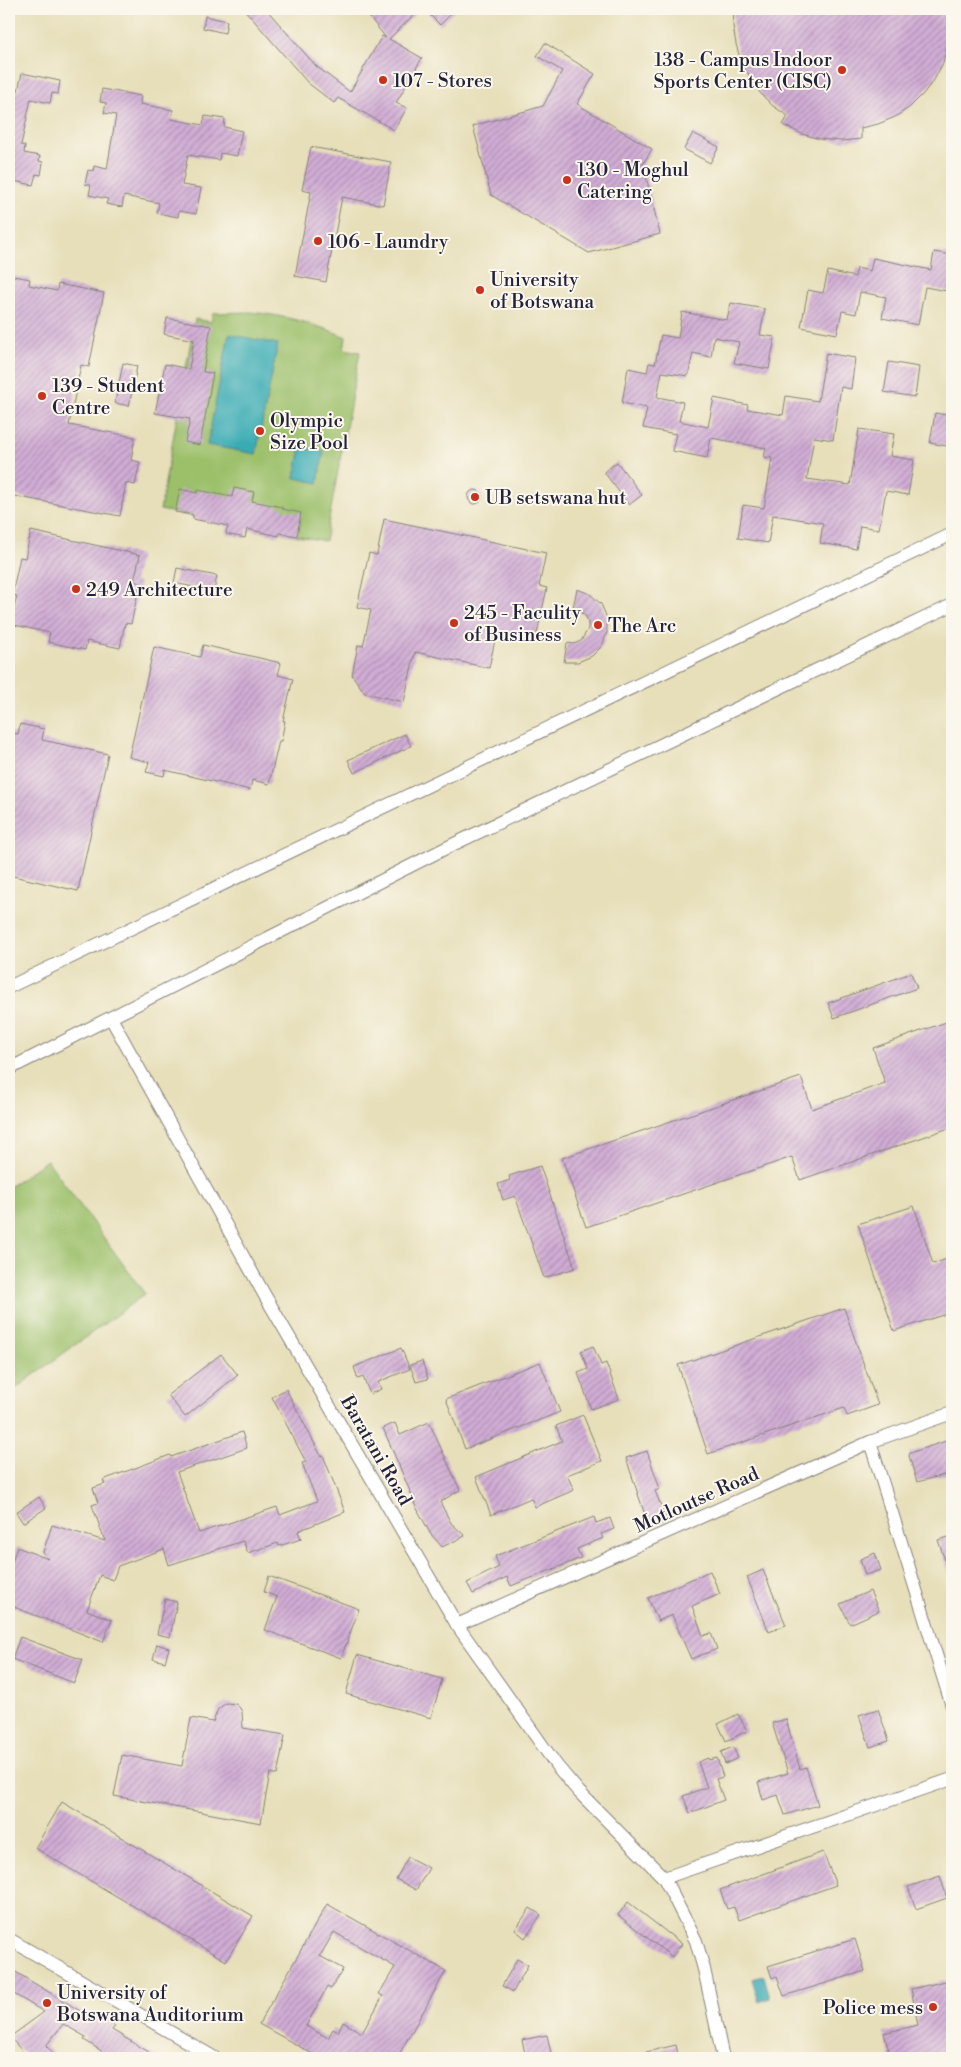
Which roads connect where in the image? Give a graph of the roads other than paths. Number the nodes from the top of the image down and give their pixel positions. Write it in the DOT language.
graph roads {
  1 [pos="952,534"];
  2 [pos="952,605"];
  3 [pos="9,987"];
  4 [pos="111,1018"];
  5 [pos="9,1069"];
  6 [pos="952,1413"];
  7 [pos="870,1442"];
  8 [pos="457,1625"];
  9 [pos="952,1706"];
  10 [pos="952,1779"];
  11 [pos="664,1878"];
  12 [pos="9,1939"];
  13 [pos="215,2058"];
  14 [pos="723,2058"];
  1 -- 3 [label="street"];
  2 -- 4 [label="street"];
  4 -- 5 [label="street"];
  4 -- 8 [label="street, Baratani Road"];
  6 -- 7 [label="street, Motloutse Road"];
  7 -- 8 [label="street, Motloutse Road"];
  7 -- 9 [label="street"];
  8 -- 11 [label="street, Baratani Road"];
  10 -- 11 [label="street"];
  11 -- 14 [label="street, Baratani Road"];
  12 -- 13 [label="street"];
}
